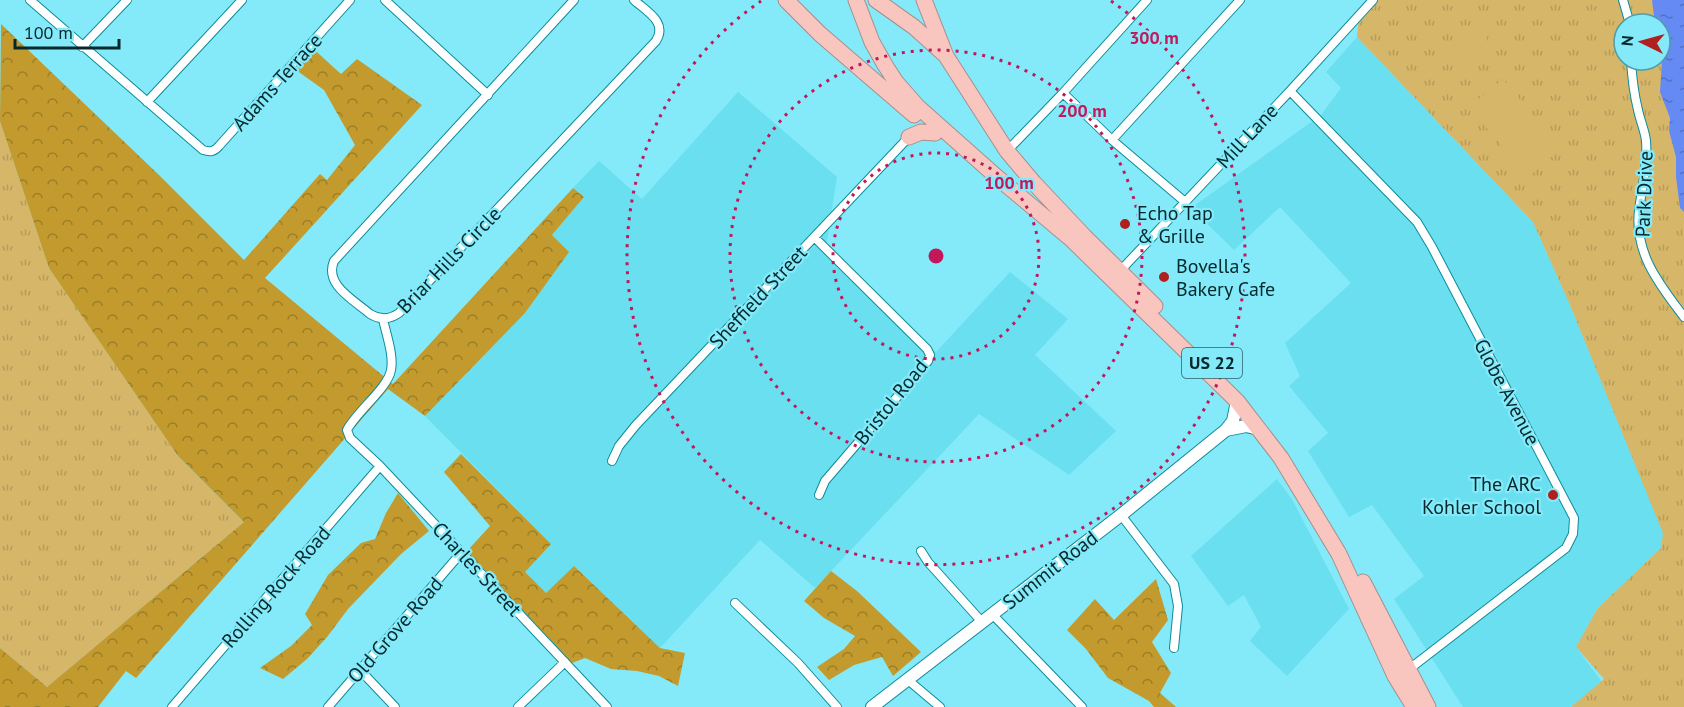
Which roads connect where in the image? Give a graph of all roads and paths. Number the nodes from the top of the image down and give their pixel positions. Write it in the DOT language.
graph roads {
  1 [pos="30,0"];
  2 [pos="127,0"];
  3 [pos="242,0"];
  4 [pos="350,0"];
  5 [pos="385,0"];
  6 [pos="574,0"];
  7 [pos="786,0"];
  8 [pos="856,0"];
  9 [pos="876,0"];
  10 [pos="924,0"];
  11 [pos="1147,0"];
  12 [pos="1240,0"];
  13 [pos="1372,0"];
  14 [pos="638,1"];
  15 [pos="82,47"];
  16 [pos="946,56"];
  17 [pos="1632,72"];
  18 [pos="1290,91"];
  19 [pos="1063,93"];
  20 [pos="488,95"];
  21 [pos="147,102"];
  22 [pos="910,112"];
  23 [pos="936,133"];
  24 [pos="909,136"];
  25 [pos="1112,140"];
  26 [pos="1007,151"];
  27 [pos="998,178"];
  28 [pos="1184,201"];
  29 [pos="814,237"];
  30 [pos="1120,271"];
  31 [pos="1684,317"];
  32 [pos="383,319"];
  33 [pos="1237,401"];
  34 [pos="1259,429"];
  35 [pos="1227,430"];
  36 [pos="612,461"];
  37 [pos="380,466"];
  38 [pos="819,495"];
  39 [pos="1121,515"];
  40 [pos="921,551"];
  41 [pos="461,553"];
  42 [pos="735,603"];
  43 [pos="987,618"];
  44 [pos="1174,648"];
  45 [pos="565,662"];
  46 [pos="360,670"];
  47 [pos="1407,670"];
  48 [pos="908,680"];
  49 [pos="171,707"];
  50 [pos="328,707"];
  51 [pos="395,707"];
  52 [pos="518,707"];
  53 [pos="608,707"];
  54 [pos="837,707"];
  55 [pos="872,707"];
  56 [pos="940,707"];
  57 [pos="1082,707"];
  58 [pos="1414,707"];
  59 [pos="1428,707"];
  1 -- 15 [label="street"];
  2 -- 15 [label="street"];
  3 -- 21 [label="street"];
  4 -- 21 [label="street, Adams Terrace"];
  5 -- 20 [label="street"];
  6 -- 20 [label="street, Briar Hills Circle"];
  7 -- 22 [label="highway"];
  8 -- 27 [label="highway, US 22"];
  9 -- 16 [label="highway"];
  10 -- 16 [label="highway, US 22"];
  11 -- 19 [label="street"];
  12 -- 25 [label="street"];
  13 -- 18 [label="street, Mill Lane"];
  14 -- 32 [label="street, Briar Hills Circle"];
  15 -- 21 [label="street"];
  16 -- 26 [label="highway, US 22"];
  17 -- 31 [label="street, Park Drive"];
  18 -- 28 [label="street, Mill Lane"];
  18 -- 47 [label="street, Globe Avenue"];
  19 -- 25 [label="street"];
  19 -- 26 [label="street"];
  20 -- 32 [label="street, Briar Hills Circle"];
  22 -- 23 [label="highway"];
  22 -- 24 [label="highway"];
  23 -- 24 [label="highway"];
  23 -- 27 [label="highway"];
  24 -- 29 [label="street, Sheffield Street"];
  25 -- 28 [label="street"];
  26 -- 30 [label="highway, US 22"];
  27 -- 33 [label="highway, US 22"];
  28 -- 30 [label="street, Mill Lane"];
  29 -- 36 [label="street, Sheffield Street"];
  29 -- 38 [label="street, Bristol Road"];
  30 -- 47 [label="highway, US 22"];
  32 -- 37 [label="street, Charles Street"];
  33 -- 34 [label="highway, US 22"];
  33 -- 35 [label="main road"];
  34 -- 35 [label="main road"];
  34 -- 58 [label="highway, US 22"];
  35 -- 39 [label="main road, Summit Road"];
  37 -- 41 [label="street, Charles Street"];
  37 -- 49 [label="street, Rolling Rock Road"];
  39 -- 43 [label="main road, Summit Road"];
  39 -- 44 [label="street"];
  40 -- 43 [label="street"];
  41 -- 45 [label="street, Charles Street"];
  41 -- 46 [label="street, Old Grove Road"];
  42 -- 54 [label="street"];
  43 -- 48 [label="main road, Summit Road"];
  43 -- 57 [label="street"];
  45 -- 52 [label="street"];
  45 -- 53 [label="street, Charles Street"];
  46 -- 50 [label="street, Old Grove Road"];
  46 -- 51 [label="street"];
  47 -- 59 [label="highway, US 22"];
  48 -- 55 [label="main road, Summit Road"];
  48 -- 56 [label="street"];
}
